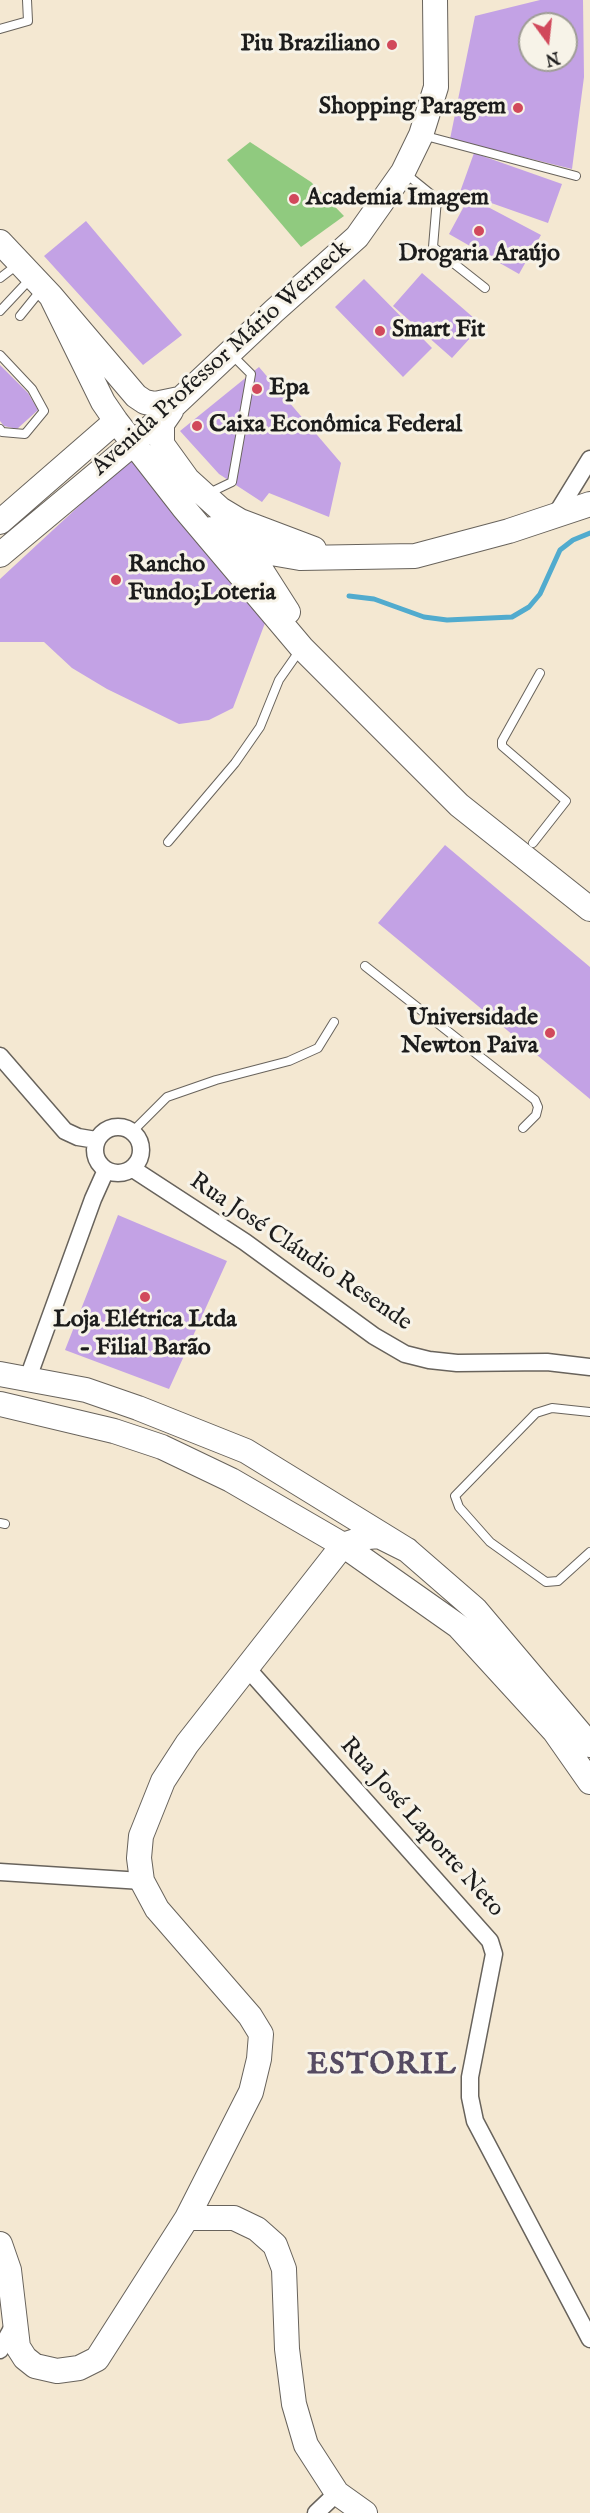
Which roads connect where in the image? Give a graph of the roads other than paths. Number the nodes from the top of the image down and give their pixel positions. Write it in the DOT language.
graph roads {
  1 [pos="27,0"];
  2 [pos="435,0"];
  3 [pos="0,29"];
  4 [pos="421,135"];
  5 [pos="403,172"];
  6 [pos="576,176"];
  7 [pos="0,243"];
  8 [pos="0,278"];
  9 [pos="37,281"];
  10 [pos="485,288"];
  11 [pos="0,311"];
  12 [pos="20,315"];
  13 [pos="229,352"];
  14 [pos="0,355"];
  15 [pos="179,399"];
  16 [pos="116,421"];
  17 [pos="0,429"];
  18 [pos="134,443"];
  19 [pos="588,462"];
  20 [pos="590,489"];
  21 [pos="212,502"];
  22 [pos="590,504"];
  23 [pos="183,507"];
  24 [pos="555,516"];
  25 [pos="0,522"];
  26 [pos="248,549"];
  27 [pos="0,555"];
  28 [pos="300,558"];
  29 [pos="339,558"];
  30 [pos="286,609"];
  31 [pos="302,648"];
  32 [pos="540,673"];
  33 [pos="168,842"];
  34 [pos="528,849"];
  35 [pos="590,909"];
  36 [pos="365,966"];
  37 [pos="334,1022"];
  38 [pos="0,1056"];
  39 [pos="523,1128"];
  40 [pos="133,1131"];
  41 [pos="96,1140"];
  42 [pos="133,1169"];
  43 [pos="106,1170"];
  44 [pos="590,1367"];
  45 [pos="0,1374"];
  46 [pos="28,1378"];
  47 [pos="0,1389"];
  48 [pos="0,1404"];
  49 [pos="590,1412"];
  50 [pos="343,1545"];
  51 [pos="408,1550"];
  52 [pos="590,1552"];
  53 [pos="247,1668"];
  54 [pos="590,1745"];
  55 [pos="590,1782"];
  56 [pos="0,1872"];
  57 [pos="142,1881"];
  58 [pos="205,2184"];
  59 [pos="187,2218"];
  60 [pos="234,2218"];
  61 [pos="0,2244"];
  62 [pos="15,2323"];
  63 [pos="590,2339"];
  64 [pos="0,2350"];
  65 [pos="337,2493"];
  66 [pos="316,2513"];
  67 [pos="365,2513"];
  1 -- 3 [label="lane"];
  2 -- 4 [label="street, Avenida Professor Mário Werneck"];
  4 -- 5 [label="street, Avenida Professor Mário Werneck"];
  4 -- 6 [label="lane"];
  5 -- 10 [label="lane"];
  5 -- 13 [label="street, Avenida Professor Mário Werneck"];
  7 -- 9 [label="street"];
  8 -- 9 [label="lane"];
  9 -- 11 [label="lane"];
  9 -- 12 [label="lane"];
  9 -- 15 [label="street"];
  9 -- 16 [label="street"];
  13 -- 15 [label="street, Avenida Professor Mário Werneck"];
  13 -- 21 [label="lane"];
  14 -- 17 [label="lane"];
  15 -- 18 [label="street, Avenida Professor Mário Werneck"];
  15 -- 21 [label="street"];
  16 -- 18 [label="street"];
  16 -- 25 [label="street, Avenida Professor Mário Werneck"];
  18 -- 23 [label="street"];
  18 -- 27 [label="street, Avenida Professor Mário Werneck"];
  19 -- 20 [label="street"];
  19 -- 24 [label="street"];
  21 -- 26 [label="street"];
  21 -- 29 [label="street"];
  22 -- 24 [label="street"];
  23 -- 26 [label="street"];
  23 -- 31 [label="street"];
  24 -- 29 [label="street"];
  26 -- 28 [label="street"];
  26 -- 30 [label="street"];
  28 -- 29 [label="street"];
  28 -- 30 [label="street"];
  30 -- 31 [label="street"];
  31 -- 33 [label="lane"];
  31 -- 34 [label="street"];
  32 -- 34 [label="lane"];
  34 -- 35 [label="street"];
  36 -- 39 [label="lane"];
  37 -- 40 [label="lane"];
  38 -- 41 [label="street"];
  40 -- 41 [label="street"];
  40 -- 42 [label="street"];
  41 -- 43 [label="street"];
  42 -- 43 [label="street"];
  42 -- 44 [label="street, Rua José Cláudio Resende"];
  43 -- 46 [label="street"];
  45 -- 46 [label="street"];
  46 -- 47 [label="street"];
  46 -- 51 [label="street"];
  48 -- 50 [label="street"];
  49 -- 52 [label="lane"];
  50 -- 51 [label="street"];
  50 -- 53 [label="street"];
  50 -- 55 [label="street"];
  51 -- 54 [label="street"];
  53 -- 57 [label="street"];
  53 -- 63 [label="street, Rua José Laporte Neto"];
  56 -- 57 [label="street"];
  57 -- 58 [label="street"];
  58 -- 59 [label="street"];
  58 -- 60 [label="street"];
  59 -- 60 [label="street"];
  59 -- 62 [label="street"];
  60 -- 65 [label="street"];
  61 -- 62 [label="street"];
  62 -- 64 [label="street"];
  65 -- 66 [label="street"];
  65 -- 67 [label="street"];
}
